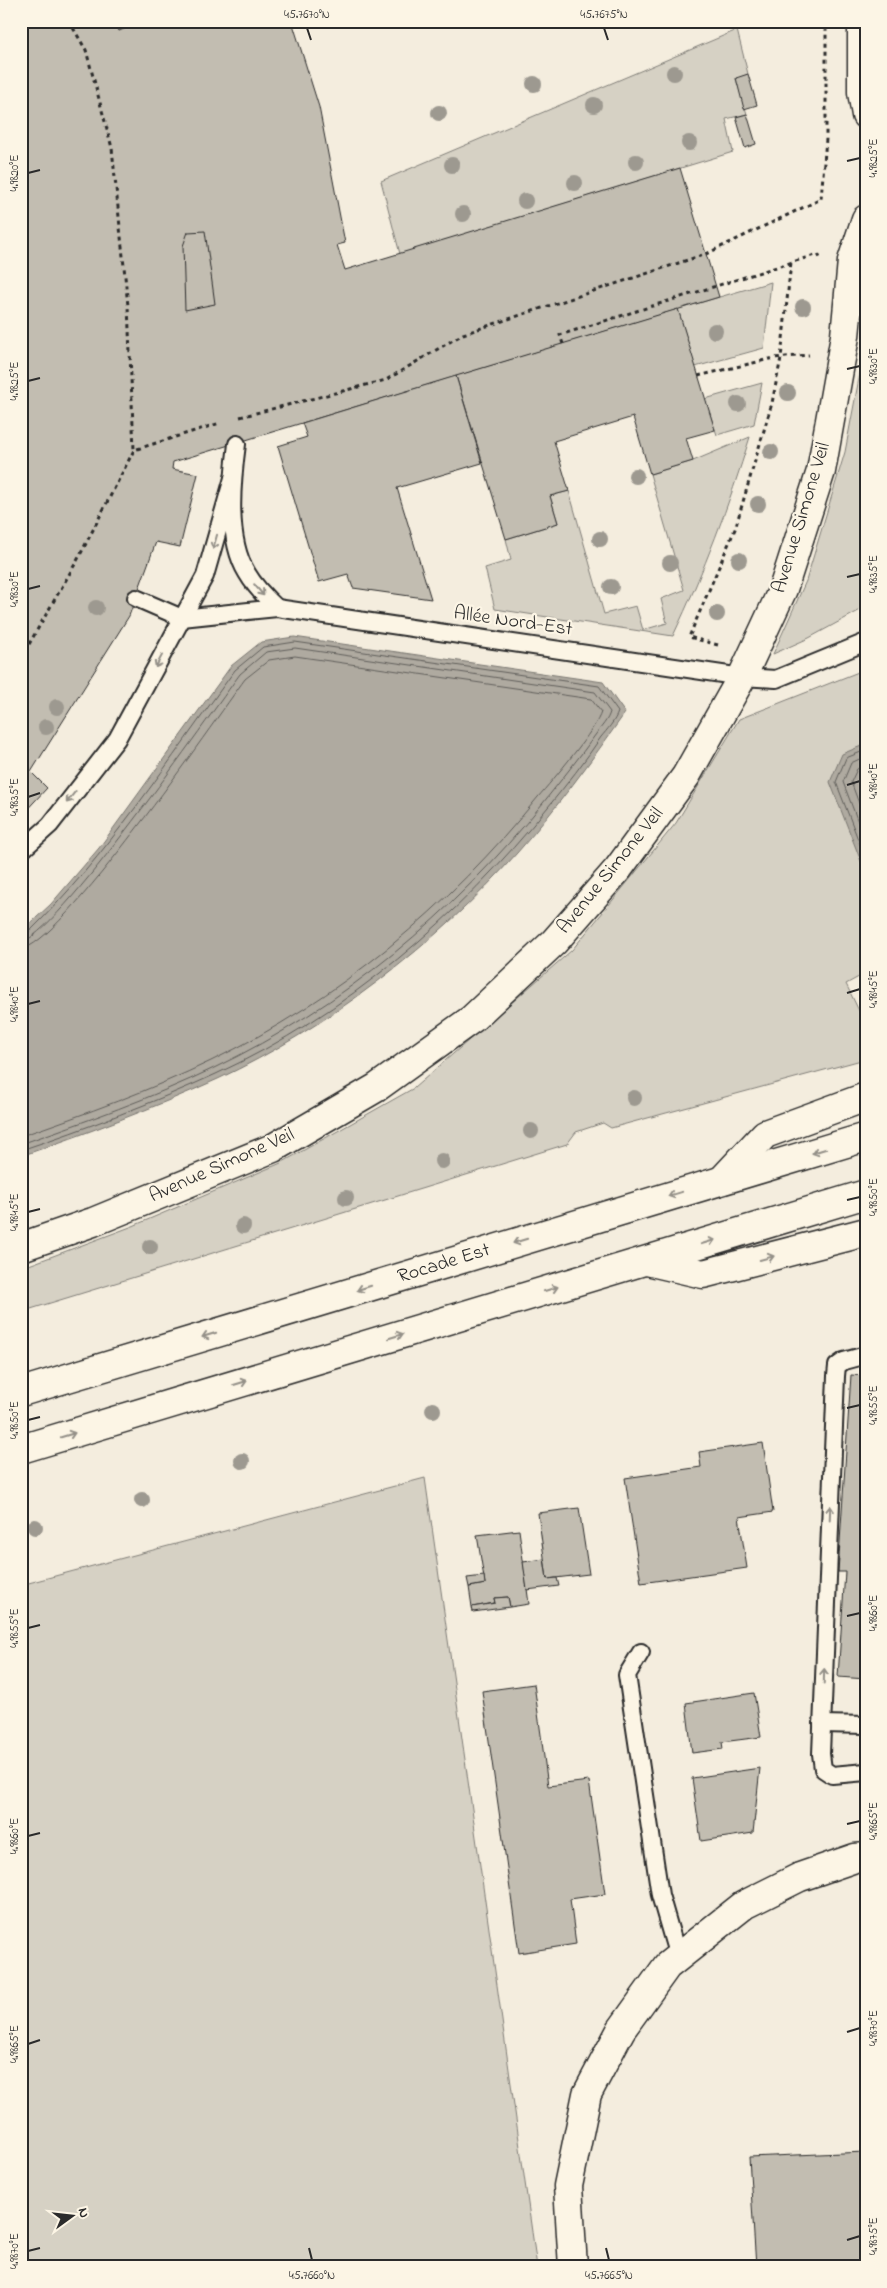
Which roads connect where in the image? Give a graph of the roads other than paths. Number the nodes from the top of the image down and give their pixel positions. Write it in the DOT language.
graph roads {
  1 [pos="862,21"];
  2 [pos="866,115"];
  3 [pos="866,219"];
  4 [pos="861,249"];
  5 [pos="237,444"];
  6 [pos="233,478"];
  7 [pos="136,598"];
  8 [pos="277,608"];
  9 [pos="182,618"];
  10 [pos="866,642"];
  11 [pos="742,677"];
  12 [pos="21,851"];
  13 [pos="866,1097"];
  14 [pos="866,1137"];
  15 [pos="722,1180"];
  16 [pos="866,1194"];
  17 [pos="866,1232"];
  18 [pos="21,1247"];
  19 [pos="644,1261"];
  20 [pos="866,1355"];
  21 [pos="21,1392"];
  22 [pos="21,1449"];
  23 [pos="641,1652"];
  24 [pos="822,1724"];
  25 [pos="866,1724"];
  26 [pos="866,1772"];
  27 [pos="866,1857"];
  28 [pos="678,1957"];
  29 [pos="573,2267"];
  1 -- 2 [label="main road"];
  3 -- 4 [label="main road, Avenue Simone Veil"];
  4 -- 11 [label="main road, Avenue Simone Veil"];
  5 -- 6 [label="lane"];
  6 -- 8 [label="lane, one-way"];
  6 -- 9 [label="lane, one-way"];
  7 -- 9 [label="lane"];
  8 -- 9 [label="lane, Allée Nord-Est"];
  8 -- 11 [label="lane, Allée Nord-Est"];
  9 -- 12 [label="lane, one-way"];
  10 -- 11 [label="lane, Allée Nord-Est"];
  11 -- 18 [label="main road, Avenue Simone Veil"];
  13 -- 15 [label="main road"];
  14 -- 15 [label="main road, Rocade Est, one-way"];
  15 -- 21 [label="main road, Rocade Est, one-way"];
  19 -- 16 [label="main road, one-way"];
  19 -- 17 [label="main road, one-way"];
  22 -- 19 [label="main road, one-way"];
  24 -- 20 [label="lane, one-way"];
  23 -- 28 [label="lane"];
  24 -- 25 [label="lane"];
  24 -- 26 [label="lane"];
  27 -- 28 [label="main road"];
  28 -- 29 [label="main road"];
}
